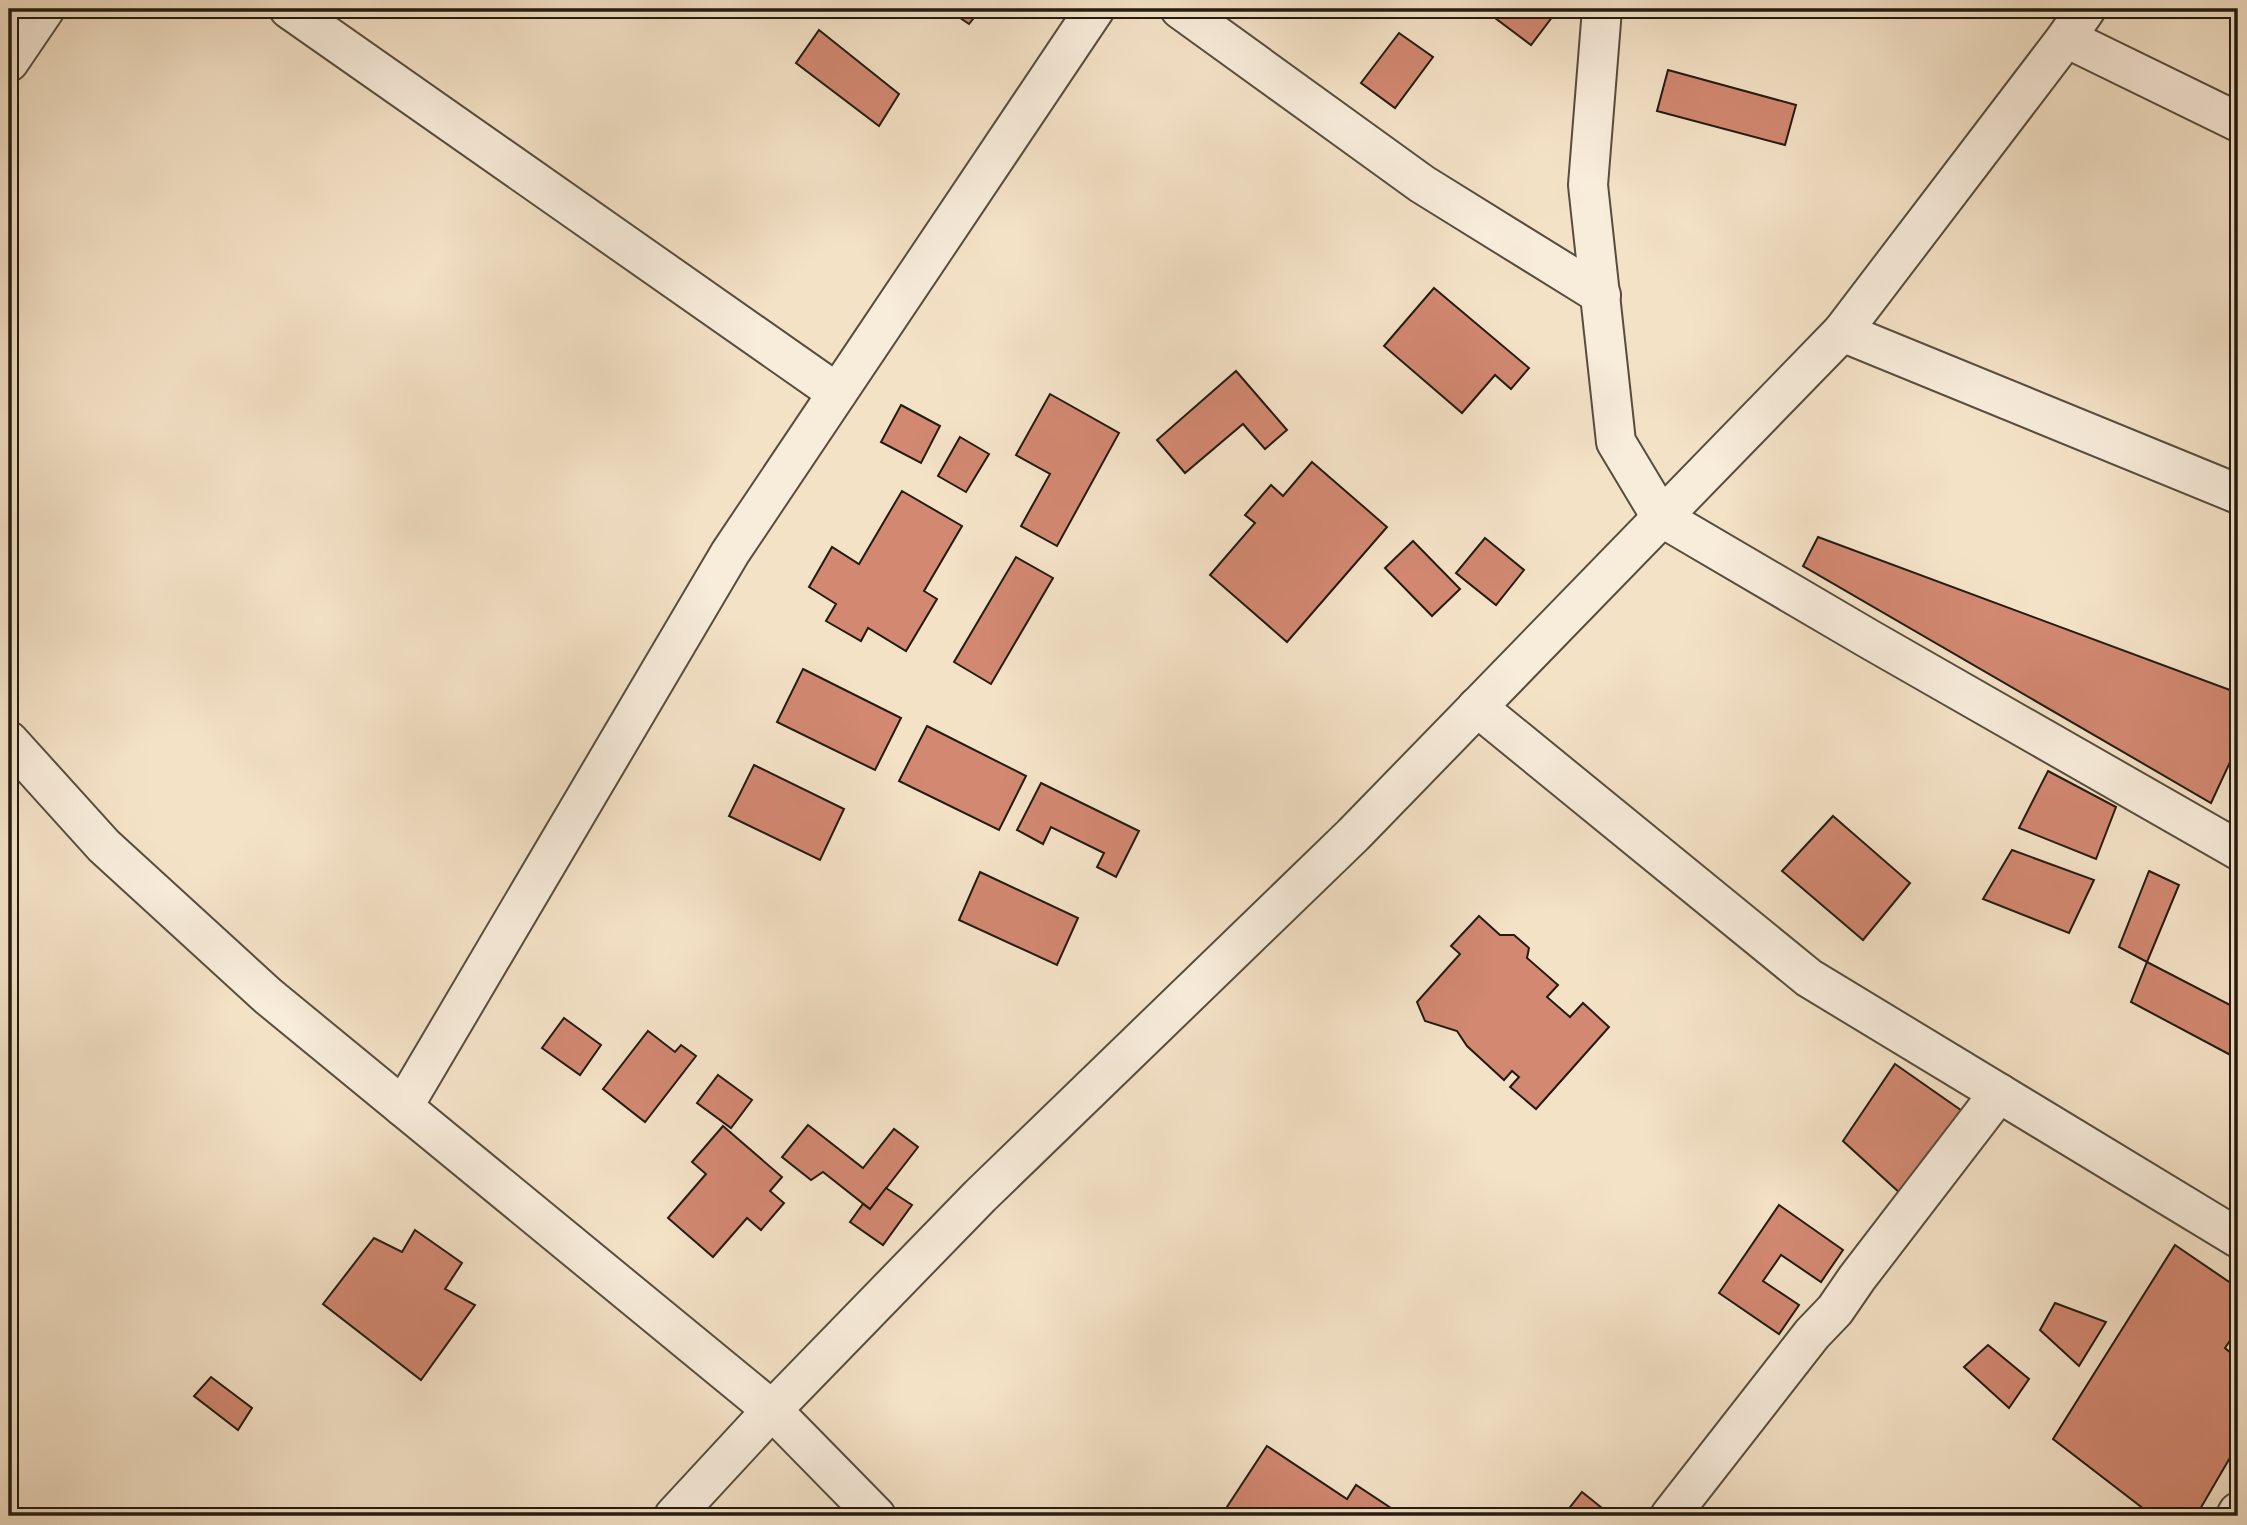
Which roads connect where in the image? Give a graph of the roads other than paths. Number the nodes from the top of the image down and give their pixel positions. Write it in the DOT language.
graph roads {
  1 [pos="46,9"];
  2 [pos="289,9"];
  3 [pos="1094,9"];
  4 [pos="1180,9"];
  5 [pos="1602,9"];
  6 [pos="2076,23"];
  7 [pos="9,62"];
  8 [pos="2238,122"];
  9 [pos="1601,295"];
  10 [pos="1842,332"];
  11 [pos="837,393"];
  12 [pos="2238,494"];
  13 [pos="1661,517"];
  14 [pos="1477,707"];
  15 [pos="9,741"];
  16 [pos="2238,850"];
  17 [pos="1999,1093"];
  18 [pos="403,1107"];
  19 [pos="2238,1238"];
  20 [pos="772,1410"];
  21 [pos="674,1516"];
  22 [pos="876,1516"];
  23 [pos="1670,1516"];
  1 -- 7 [label="street"];
  2 -- 11 [label="street"];
  3 -- 11 [label="street"];
  4 -- 9 [label="street"];
  5 -- 9 [label="street"];
  6 -- 8 [label="street"];
  6 -- 10 [label="street"];
  9 -- 13 [label="street"];
  10 -- 12 [label="street"];
  10 -- 13 [label="street"];
  11 -- 18 [label="street"];
  13 -- 14 [label="street"];
  13 -- 16 [label="street"];
  14 -- 17 [label="street"];
  14 -- 20 [label="street"];
  15 -- 18 [label="street"];
  17 -- 19 [label="street"];
  17 -- 23 [label="street"];
  18 -- 20 [label="street"];
  20 -- 21 [label="street"];
  20 -- 22 [label="street"];
}
